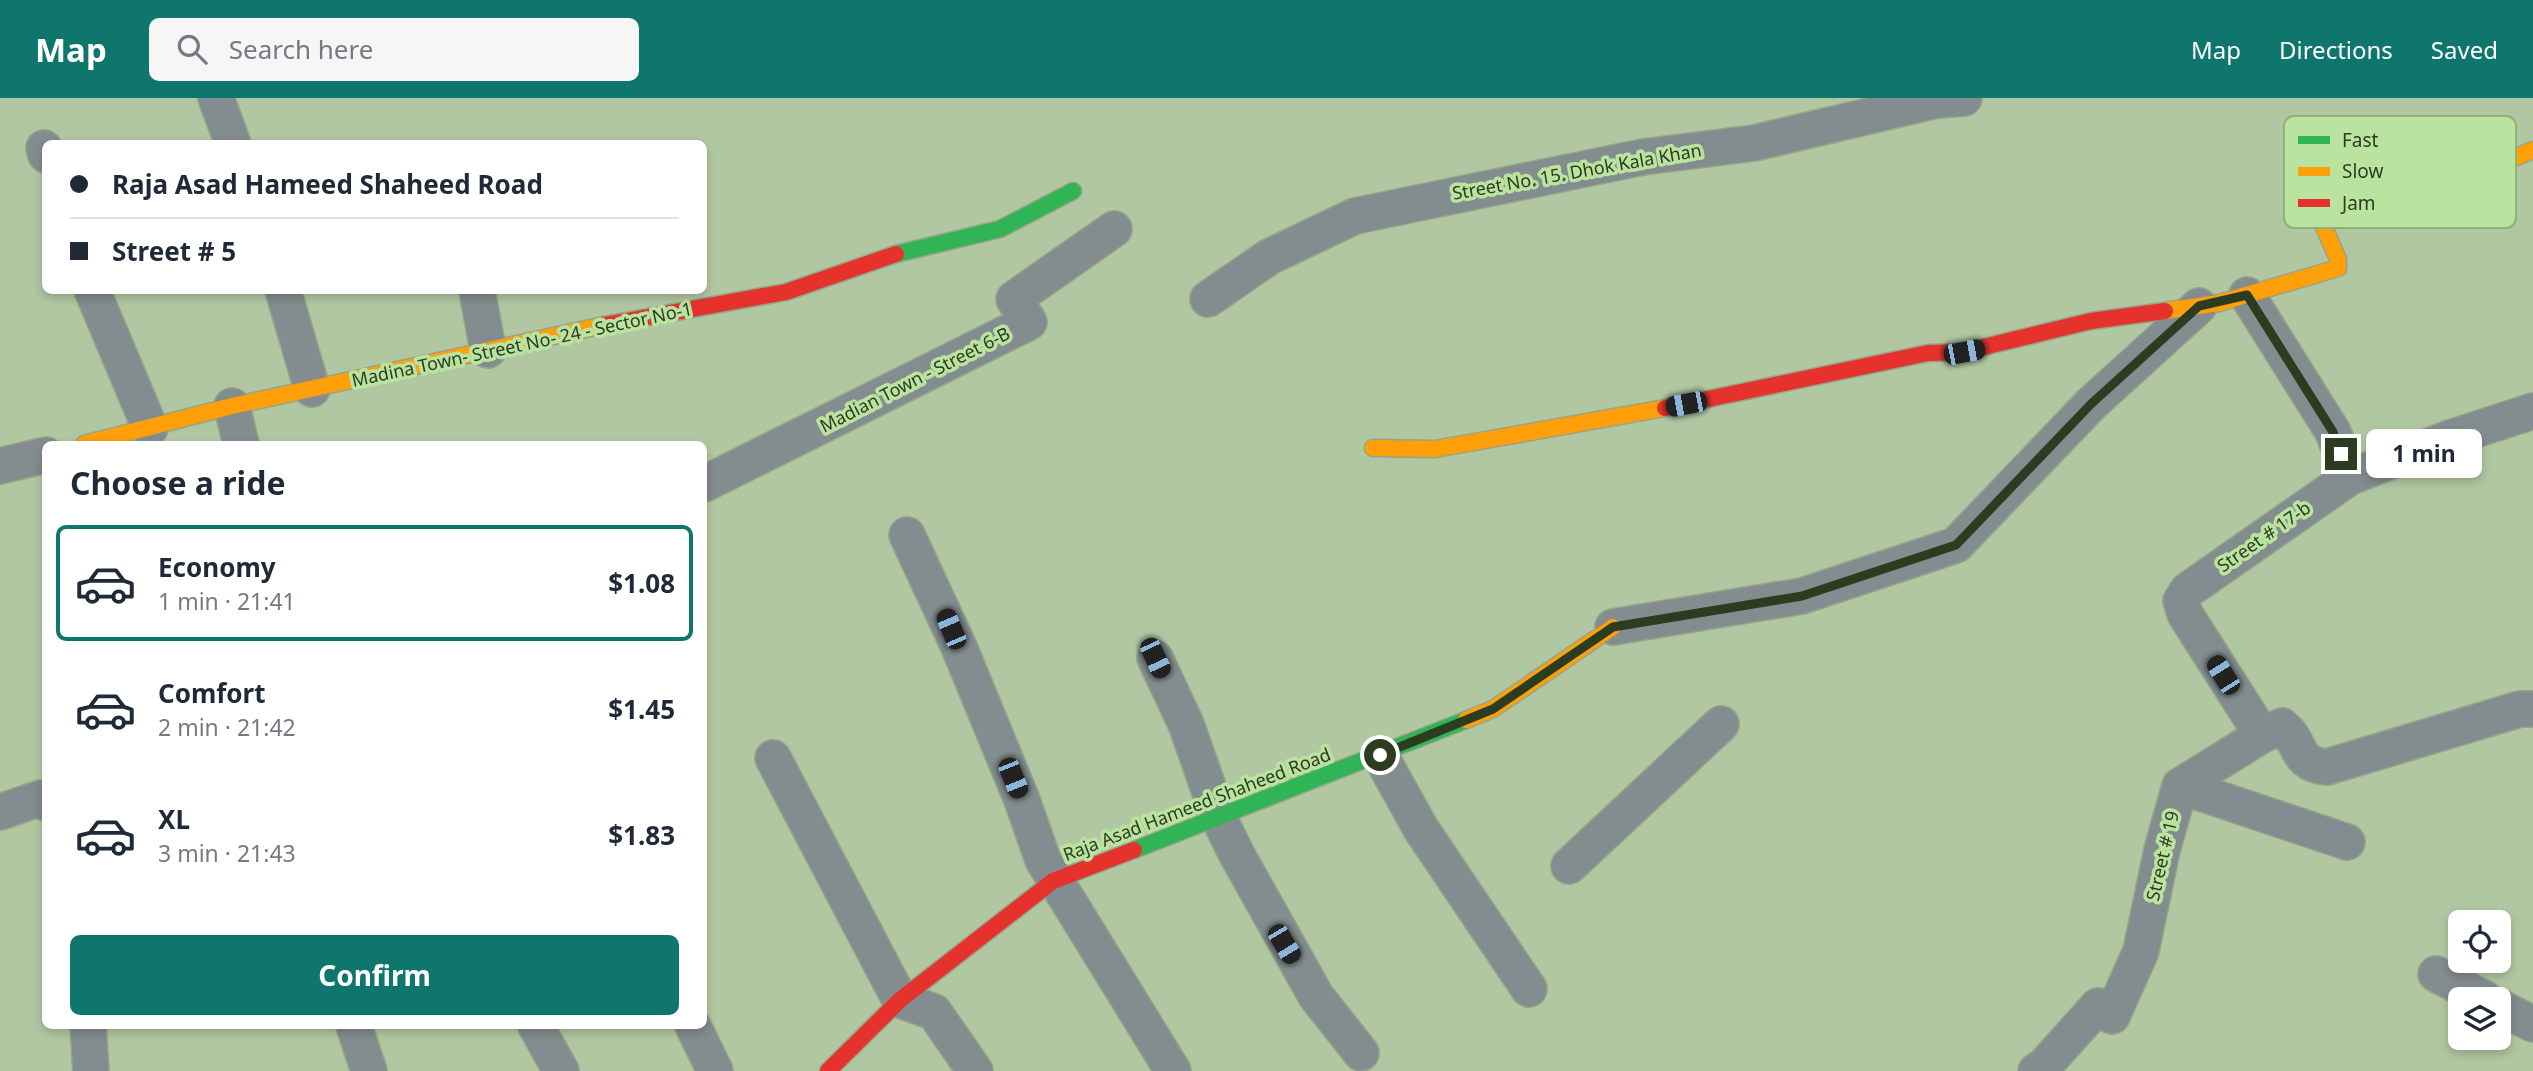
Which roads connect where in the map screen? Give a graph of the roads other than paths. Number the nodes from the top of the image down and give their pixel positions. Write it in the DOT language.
graph roads {
  1 [pos="216,98"];
  2 [pos="1964,98"];
  3 [pos="232,140"];
  4 [pos="2533,150"];
  5 [pos="2516,157"];
  6 [pos="1073,191"];
  7 [pos="2324,228"];
  8 [pos="1114,229"];
  9 [pos="94,294"];
  10 [pos="284,294"];
  11 [pos="478,294"];
  12 [pos="2247,295"];
  13 [pos="1208,299"];
  14 [pos="2199,306"];
  15 [pos="488,351"];
  16 [pos="312,389"];
  17 [pos="232,406"];
  18 [pos="2533,411"];
  19 [pos="150,428"];
  20 [pos="96,441"];
  21 [pos="240,441"];
  22 [pos="1373,448"];
  23 [pos="42,456"];
  24 [pos="0,466"];
  25 [pos="2350,477"];
  26 [pos="707,483"];
  27 [pos="907,535"];
  28 [pos="1613,627"];
  29 [pos="1155,658"];
  30 [pos="2526,709"];
  31 [pos="1721,724"];
  32 [pos="2262,735"];
  33 [pos="1380,755"];
  34 [pos="773,758"];
  35 [pos="2180,786"];
  36 [pos="42,803"];
  37 [pos="0,811"];
  38 [pos="1219,818"];
  39 [pos="2347,842"];
  40 [pos="1569,866"];
  41 [pos="1053,881"];
  42 [pos="2436,974"];
  43 [pos="2461,987"];
  44 [pos="1529,989"];
  45 [pos="900,1000"];
  46 [pos="2511,1013"];
  47 [pos="2533,1024"];
  48 [pos="88,1029"];
  49 [pos="355,1029"];
  50 [pos="538,1029"];
  51 [pos="694,1029"];
  52 [pos="1361,1053"];
  53 [pos="91,1071"];
  54 [pos="369,1071"];
  55 [pos="561,1071"];
  56 [pos="715,1071"];
  57 [pos="828,1071"];
  58 [pos="975,1071"];
  59 [pos="1173,1071"];
  60 [pos="2035,1071"];
  1 -- 3 [label="street"];
  2 -- 13 [label="street, Street No. 15. Dhok Kala Khan"];
  4 -- 5 [label="street"];
  6 -- 15 [label="street, Madina Town- Street No- 24 - Sector No-1"];
  7 -- 12 [label="street"];
  8 -- 26 [label="street, Madian Town - Street 6-B"];
  9 -- 19 [label="street"];
  10 -- 16 [label="street"];
  11 -- 15 [label="street"];
  12 -- 14 [label="street"];
  12 -- 25 [label="street"];
  14 -- 22 [label="street"];
  14 -- 28 [label="street"];
  15 -- 16 [label="street, Madina Town- Street No- 24 - Sector No-1"];
  16 -- 17 [label="street, Madina Town- Street No- 24 - Sector No-1"];
  17 -- 19 [label="street, Madina Town- Street No- 24 - Sector No-1"];
  17 -- 21 [label="street"];
  18 -- 25 [label="street, Street # 17-b"];
  19 -- 20 [label="street, Madina Town- Street No- 24 - Sector No-1"];
  23 -- 24 [label="street"];
  25 -- 32 [label="street, Street # 17-b"];
  27 -- 41 [label="street"];
  28 -- 33 [label="street, Raja Asad Hameed Shaheed Road"];
  29 -- 38 [label="street"];
  30 -- 32 [label="street"];
  31 -- 40 [label="street"];
  32 -- 35 [label="street, Street # 19"];
  33 -- 38 [label="street, Raja Asad Hameed Shaheed Road"];
  33 -- 44 [label="street"];
  34 -- 45 [label="street"];
  35 -- 39 [label="street"];
  35 -- 60 [label="street, Street # 19"];
  36 -- 37 [label="street"];
  38 -- 41 [label="street, Raja Asad Hameed Shaheed Road"];
  38 -- 52 [label="street"];
  41 -- 45 [label="street, Raja Asad Hameed Shaheed Road"];
  41 -- 59 [label="street"];
  42 -- 43 [label="street"];
  45 -- 57 [label="street, Raja Asad Hameed Shaheed Road"];
  45 -- 58 [label="street"];
  46 -- 47 [label="street"];
  48 -- 53 [label="street"];
  49 -- 54 [label="street"];
  50 -- 55 [label="street"];
  51 -- 56 [label="street"];
}
